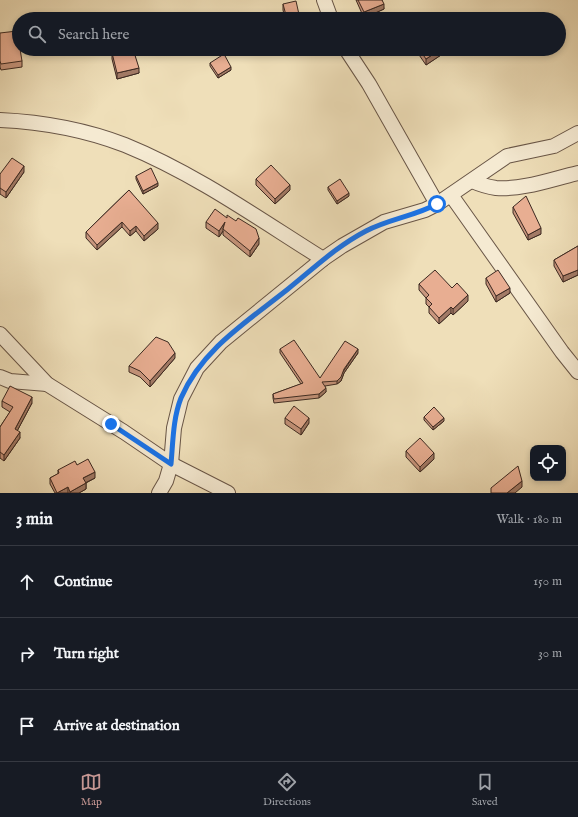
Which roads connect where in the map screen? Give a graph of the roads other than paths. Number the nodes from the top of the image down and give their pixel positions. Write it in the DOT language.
graph roads {
  1 [pos="324,0"];
  2 [pos="328,12"];
  3 [pos="351,56"];
  4 [pos="0,120"];
  5 [pos="575,138"];
  6 [pos="578,173"];
  7 [pos="472,182"];
  8 [pos="451,195"];
  9 [pos="437,204"];
  10 [pos="323,259"];
  11 [pos="0,334"];
  12 [pos="578,372"];
  13 [pos="0,377"];
  14 [pos="47,384"];
  15 [pos="171,464"];
  16 [pos="159,493"];
  17 [pos="228,493"];
  1 -- 2 [label="street"];
  3 -- 9 [label="street"];
  4 -- 10 [label="street"];
  5 -- 7 [label="street"];
  6 -- 7 [label="street"];
  7 -- 8 [label="street"];
  8 -- 9 [label="street"];
  8 -- 12 [label="street"];
  9 -- 10 [label="street"];
  10 -- 15 [label="street"];
  11 -- 14 [label="street"];
  13 -- 14 [label="street"];
  14 -- 15 [label="street"];
  15 -- 16 [label="street"];
  15 -- 17 [label="street"];
}
